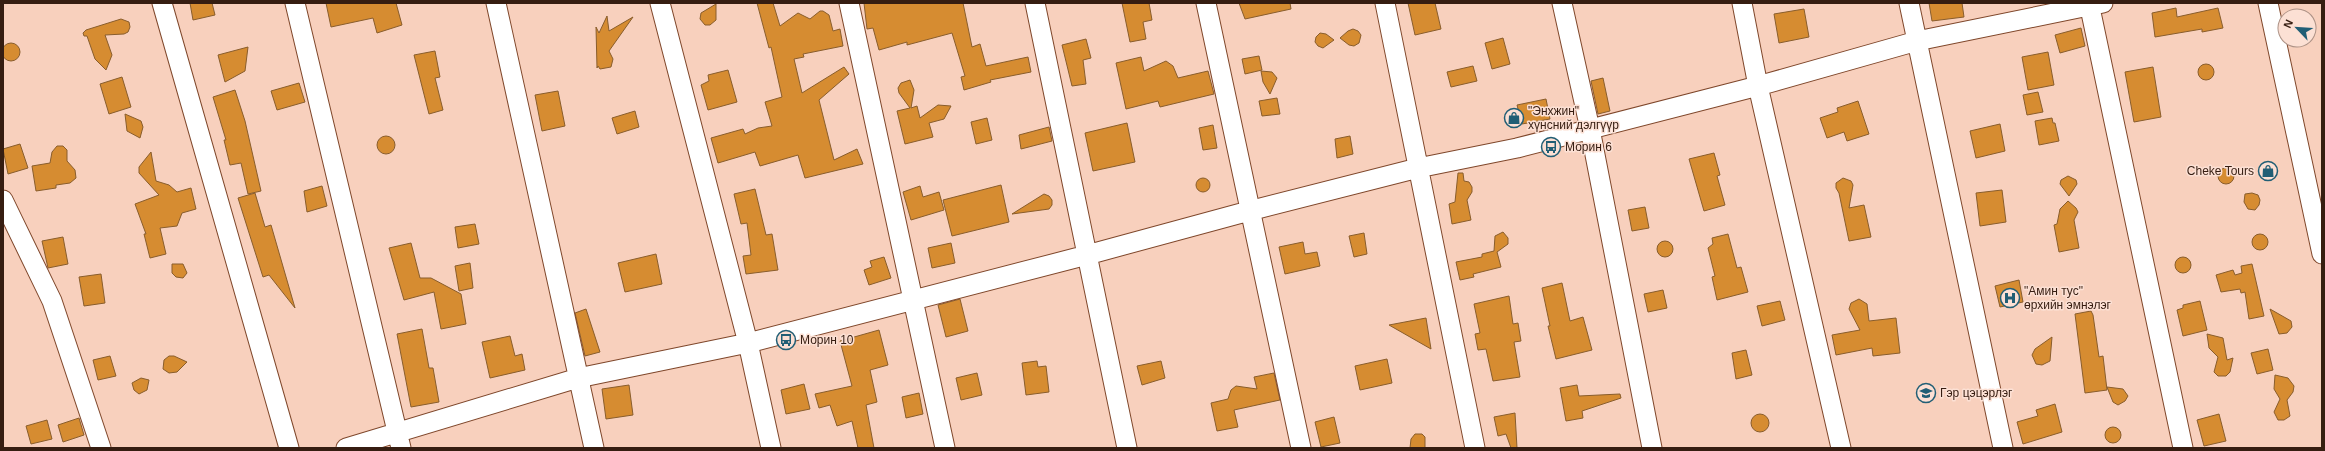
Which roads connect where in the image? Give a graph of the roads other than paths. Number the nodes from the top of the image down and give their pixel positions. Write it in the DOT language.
graph roads {
  1 [pos="162,3"];
  2 [pos="296,3"];
  3 [pos="496,3"];
  4 [pos="660,3"];
  5 [pos="849,3"];
  6 [pos="1035,3"];
  7 [pos="1206,3"];
  8 [pos="1384,3"];
  9 [pos="1562,3"];
  10 [pos="1742,3"];
  11 [pos="1909,3"];
  12 [pos="2268,3"];
  13 [pos="2094,4"];
  14 [pos="1917,41"];
  15 [pos="1758,86"];
  16 [pos="1590,129"];
  17 [pos="1418,168"];
  18 [pos="3,200"];
  19 [pos="1249,211"];
  20 [pos="2322,254"];
  21 [pos="1087,255"];
  22 [pos="912,300"];
  23 [pos="748,343"];
  24 [pos="578,378"];
  25 [pos="399,440"];
  26 [pos="101,448"];
  27 [pos="289,448"];
  28 [pos="346,448"];
  29 [pos="594,448"];
  30 [pos="771,448"];
  31 [pos="946,448"];
  32 [pos="1127,448"];
  33 [pos="1301,448"];
  34 [pos="1475,448"];
  35 [pos="1652,448"];
  36 [pos="1841,448"];
  37 [pos="2003,448"];
  38 [pos="2183,448"];
  1 -- 27 [label="street"];
  2 -- 25 [label="street"];
  3 -- 24 [label="street"];
  4 -- 23 [label="street"];
  5 -- 22 [label="street"];
  6 -- 21 [label="street"];
  7 -- 19 [label="street"];
  8 -- 17 [label="street"];
  9 -- 16 [label="street"];
  10 -- 15 [label="street"];
  11 -- 14 [label="street"];
  12 -- 20 [label="street"];
  13 -- 14 [label="street"];
  13 -- 38 [label="street"];
  14 -- 15 [label="street"];
  14 -- 37 [label="street"];
  15 -- 16 [label="street"];
  15 -- 36 [label="street"];
  16 -- 17 [label="street"];
  16 -- 35 [label="street"];
  17 -- 19 [label="street"];
  17 -- 34 [label="street"];
  18 -- 26 [label="street"];
  19 -- 21 [label="street"];
  19 -- 33 [label="street"];
  21 -- 22 [label="street"];
  21 -- 32 [label="street"];
  22 -- 23 [label="street"];
  22 -- 31 [label="street"];
  23 -- 24 [label="street"];
  23 -- 30 [label="street"];
  24 -- 25 [label="street"];
  24 -- 29 [label="street"];
  25 -- 28 [label="street"];
}
